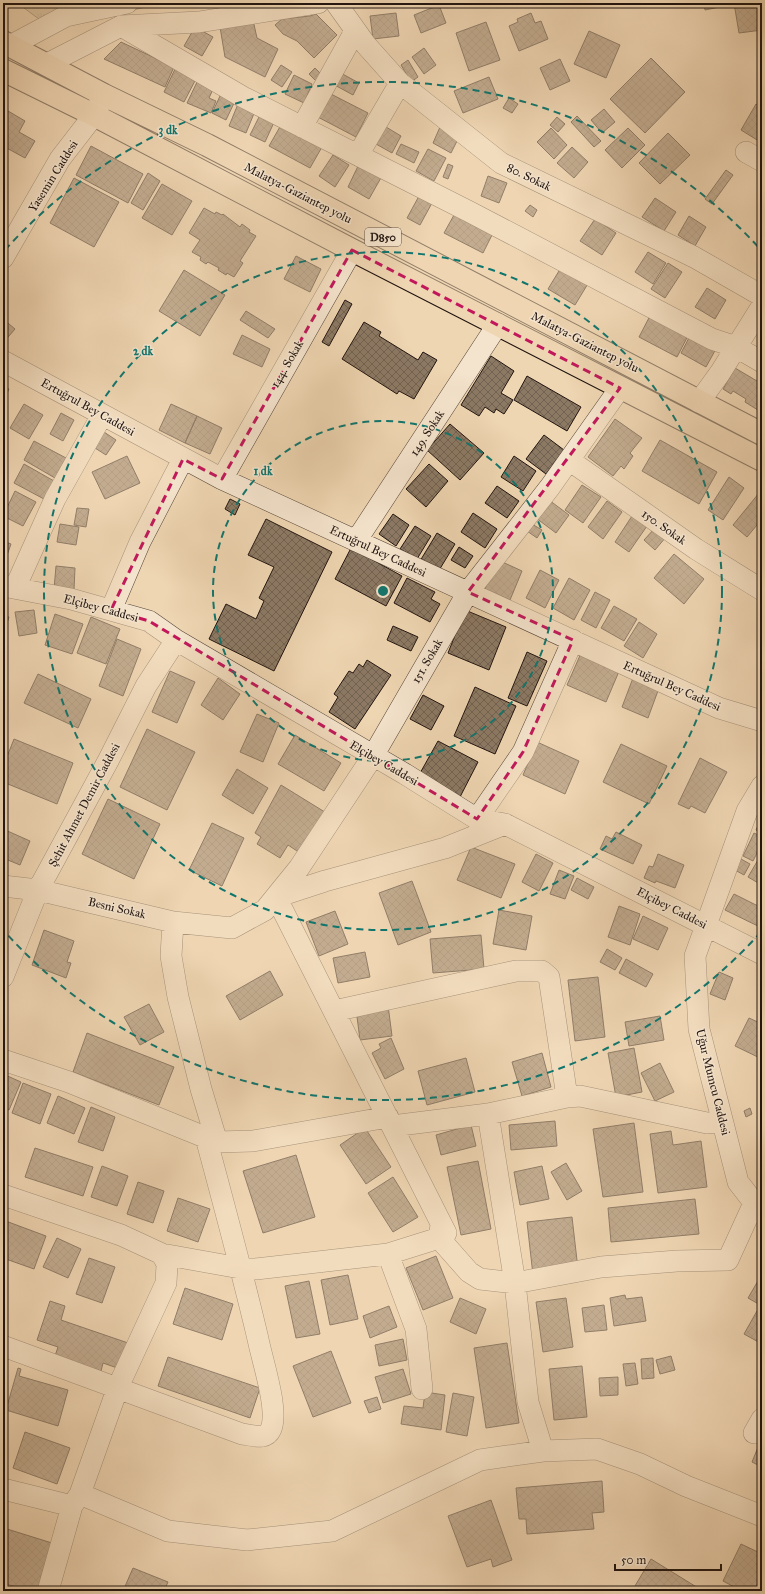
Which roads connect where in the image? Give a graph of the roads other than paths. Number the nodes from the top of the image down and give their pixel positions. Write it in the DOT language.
graph roads {
  1 [pos="127,3"];
  2 [pos="318,3"];
  3 [pos="336,3"];
  4 [pos="122,26"];
  5 [pos="355,31"];
  6 [pos="7,44"];
  7 [pos="47,64"];
  8 [pos="3,70"];
  9 [pos="400,83"];
  10 [pos="104,95"];
  11 [pos="94,115"];
  12 [pos="302,126"];
  13 [pos="358,155"];
  14 [pos="352,250"];
  15 [pos="3,257"];
  16 [pos="762,296"];
  17 [pos="762,306"];
  18 [pos="498,324"];
  19 [pos="736,347"];
  20 [pos="3,361"];
  21 [pos="762,362"];
  22 [pos="620,388"];
  23 [pos="700,402"];
  24 [pos="102,415"];
  25 [pos="762,434"];
  26 [pos="183,458"];
  27 [pos="569,460"];
  28 [pos="762,460"];
  29 [pos="222,479"];
  30 [pos="356,541"];
  31 [pos="9,587"];
  32 [pos="762,590"];
  33 [pos="468,592"];
  34 [pos="111,610"];
  35 [pos="176,640"];
  36 [pos="573,640"];
  37 [pos="762,721"];
  38 [pos="373,756"];
  39 [pos="762,786"];
  40 [pos="477,819"];
  41 [pos="505,824"];
  42 [pos="3,886"];
  43 [pos="38,890"];
  44 [pos="276,897"];
  45 [pos="173,922"];
  46 [pos="707,926"];
  47 [pos="232,928"];
  48 [pos="762,954"];
  49 [pos="3,977"];
  50 [pos="334,1011"];
  51 [pos="3,1060"];
  52 [pos="567,1097"];
  53 [pos="488,1114"];
  54 [pos="390,1122"];
  55 [pos="722,1122"];
  56 [pos="211,1140"];
  57 [pos="3,1195"];
  58 [pos="758,1208"];
  59 [pos="440,1231"];
  60 [pos="162,1254"];
  61 [pos="388,1254"];
  62 [pos="240,1268"];
  63 [pos="516,1282"];
  64 [pos="3,1346"];
  65 [pos="118,1387"];
  66 [pos="422,1389"];
  67 [pos="543,1451"];
  68 [pos="3,1489"];
  69 [pos="76,1500"];
  70 [pos="762,1516"];
  71 [pos="48,1591"];
  1 -- 6 [label="street"];
  2 -- 4 [label="street"];
  3 -- 5 [label="street, 80. Sokak"];
  4 -- 7 [label="street"];
  4 -- 12 [label="street"];
  5 -- 9 [label="street, 80. Sokak"];
  5 -- 12 [label="street"];
  6 -- 7 [label="highway, Malatya-Gaziantep yolu / D850"];
  7 -- 10 [label="highway, Malatya-Gaziantep yolu / D850"];
  8 -- 11 [label="highway, Malatya-Gaziantep yolu / D850"];
  9 -- 13 [label="street"];
  9 -- 16 [label="street, 80. Sokak"];
  10 -- 11 [label="street, Yasemin Caddesi"];
  10 -- 23 [label="highway, Malatya-Gaziantep yolu / D850"];
  11 -- 14 [label="highway, Malatya-Gaziantep yolu / D850"];
  11 -- 15 [label="street, Yasemin Caddesi"];
  12 -- 13 [label="street"];
  13 -- 19 [label="street"];
  14 -- 18 [label="highway, Malatya-Gaziantep yolu / D850"];
  14 -- 29 [label="street, 144. Sokak"];
  17 -- 19 [label="street"];
  18 -- 22 [label="highway, Malatya-Gaziantep yolu / D850"];
  18 -- 30 [label="street, 149. Sokak"];
  19 -- 21 [label="street"];
  19 -- 23 [label="street"];
  20 -- 24 [label="street, Ertuğrul Bey Caddesi"];
  22 -- 27 [label="street, 151. Sokak"];
  22 -- 28 [label="highway, Malatya-Gaziantep yolu / D850"];
  23 -- 25 [label="highway, Malatya-Gaziantep yolu / D850"];
  24 -- 26 [label="street, Ertuğrul Bey Caddesi"];
  24 -- 31 [label="street"];
  26 -- 29 [label="street, Ertuğrul Bey Caddesi"];
  26 -- 34 [label="street"];
  27 -- 32 [label="street, 150. Sokak"];
  27 -- 33 [label="street, 151. Sokak"];
  29 -- 30 [label="street, Ertuğrul Bey Caddesi"];
  30 -- 33 [label="street, Ertuğrul Bey Caddesi"];
  31 -- 34 [label="street, Elçibey Caddesi"];
  33 -- 36 [label="street, Ertuğrul Bey Caddesi"];
  33 -- 38 [label="street, 151. Sokak"];
  34 -- 35 [label="street, Elçibey Caddesi"];
  35 -- 38 [label="street, Elçibey Caddesi"];
  35 -- 43 [label="street, Şehit Ahmet Demir Caddesi"];
  36 -- 37 [label="street, Ertuğrul Bey Caddesi"];
  36 -- 40 [label="street"];
  38 -- 40 [label="street, Elçibey Caddesi"];
  38 -- 44 [label="street, 151. Sokak"];
  39 -- 46 [label="street, Uğur Mumcu Caddesi"];
  40 -- 41 [label="street, Elçibey Caddesi"];
  41 -- 44 [label="street"];
  41 -- 46 [label="street, Elçibey Caddesi"];
  42 -- 43 [label="street, Besni Sokak"];
  43 -- 45 [label="street, Besni Sokak"];
  43 -- 49 [label="street, Şehit Ahmet Demir Caddesi"];
  44 -- 47 [label="street, 151. Sokak"];
  44 -- 50 [label="street"];
  45 -- 47 [label="street, Besni Sokak"];
  45 -- 56 [label="street"];
  46 -- 48 [label="street, Elçibey Caddesi"];
  46 -- 55 [label="street, Uğur Mumcu Caddesi"];
  50 -- 52 [label="street"];
  50 -- 54 [label="street"];
  51 -- 56 [label="street"];
  52 -- 53 [label="street"];
  52 -- 55 [label="street"];
  53 -- 54 [label="street"];
  53 -- 63 [label="street"];
  54 -- 56 [label="street"];
  54 -- 59 [label="street"];
  55 -- 58 [label="street, Uğur Mumcu Caddesi"];
  56 -- 62 [label="street"];
  57 -- 60 [label="street"];
  58 -- 63 [label="street"];
  59 -- 61 [label="street"];
  59 -- 63 [label="street"];
  60 -- 62 [label="street"];
  60 -- 65 [label="street"];
  61 -- 62 [label="street"];
  61 -- 66 [label="street"];
  62 -- 65 [label="street"];
  63 -- 67 [label="street"];
  64 -- 65 [label="street"];
  65 -- 69 [label="street"];
  67 -- 69 [label="street"];
  67 -- 70 [label="street"];
  68 -- 69 [label="street"];
  69 -- 71 [label="street"];
}
